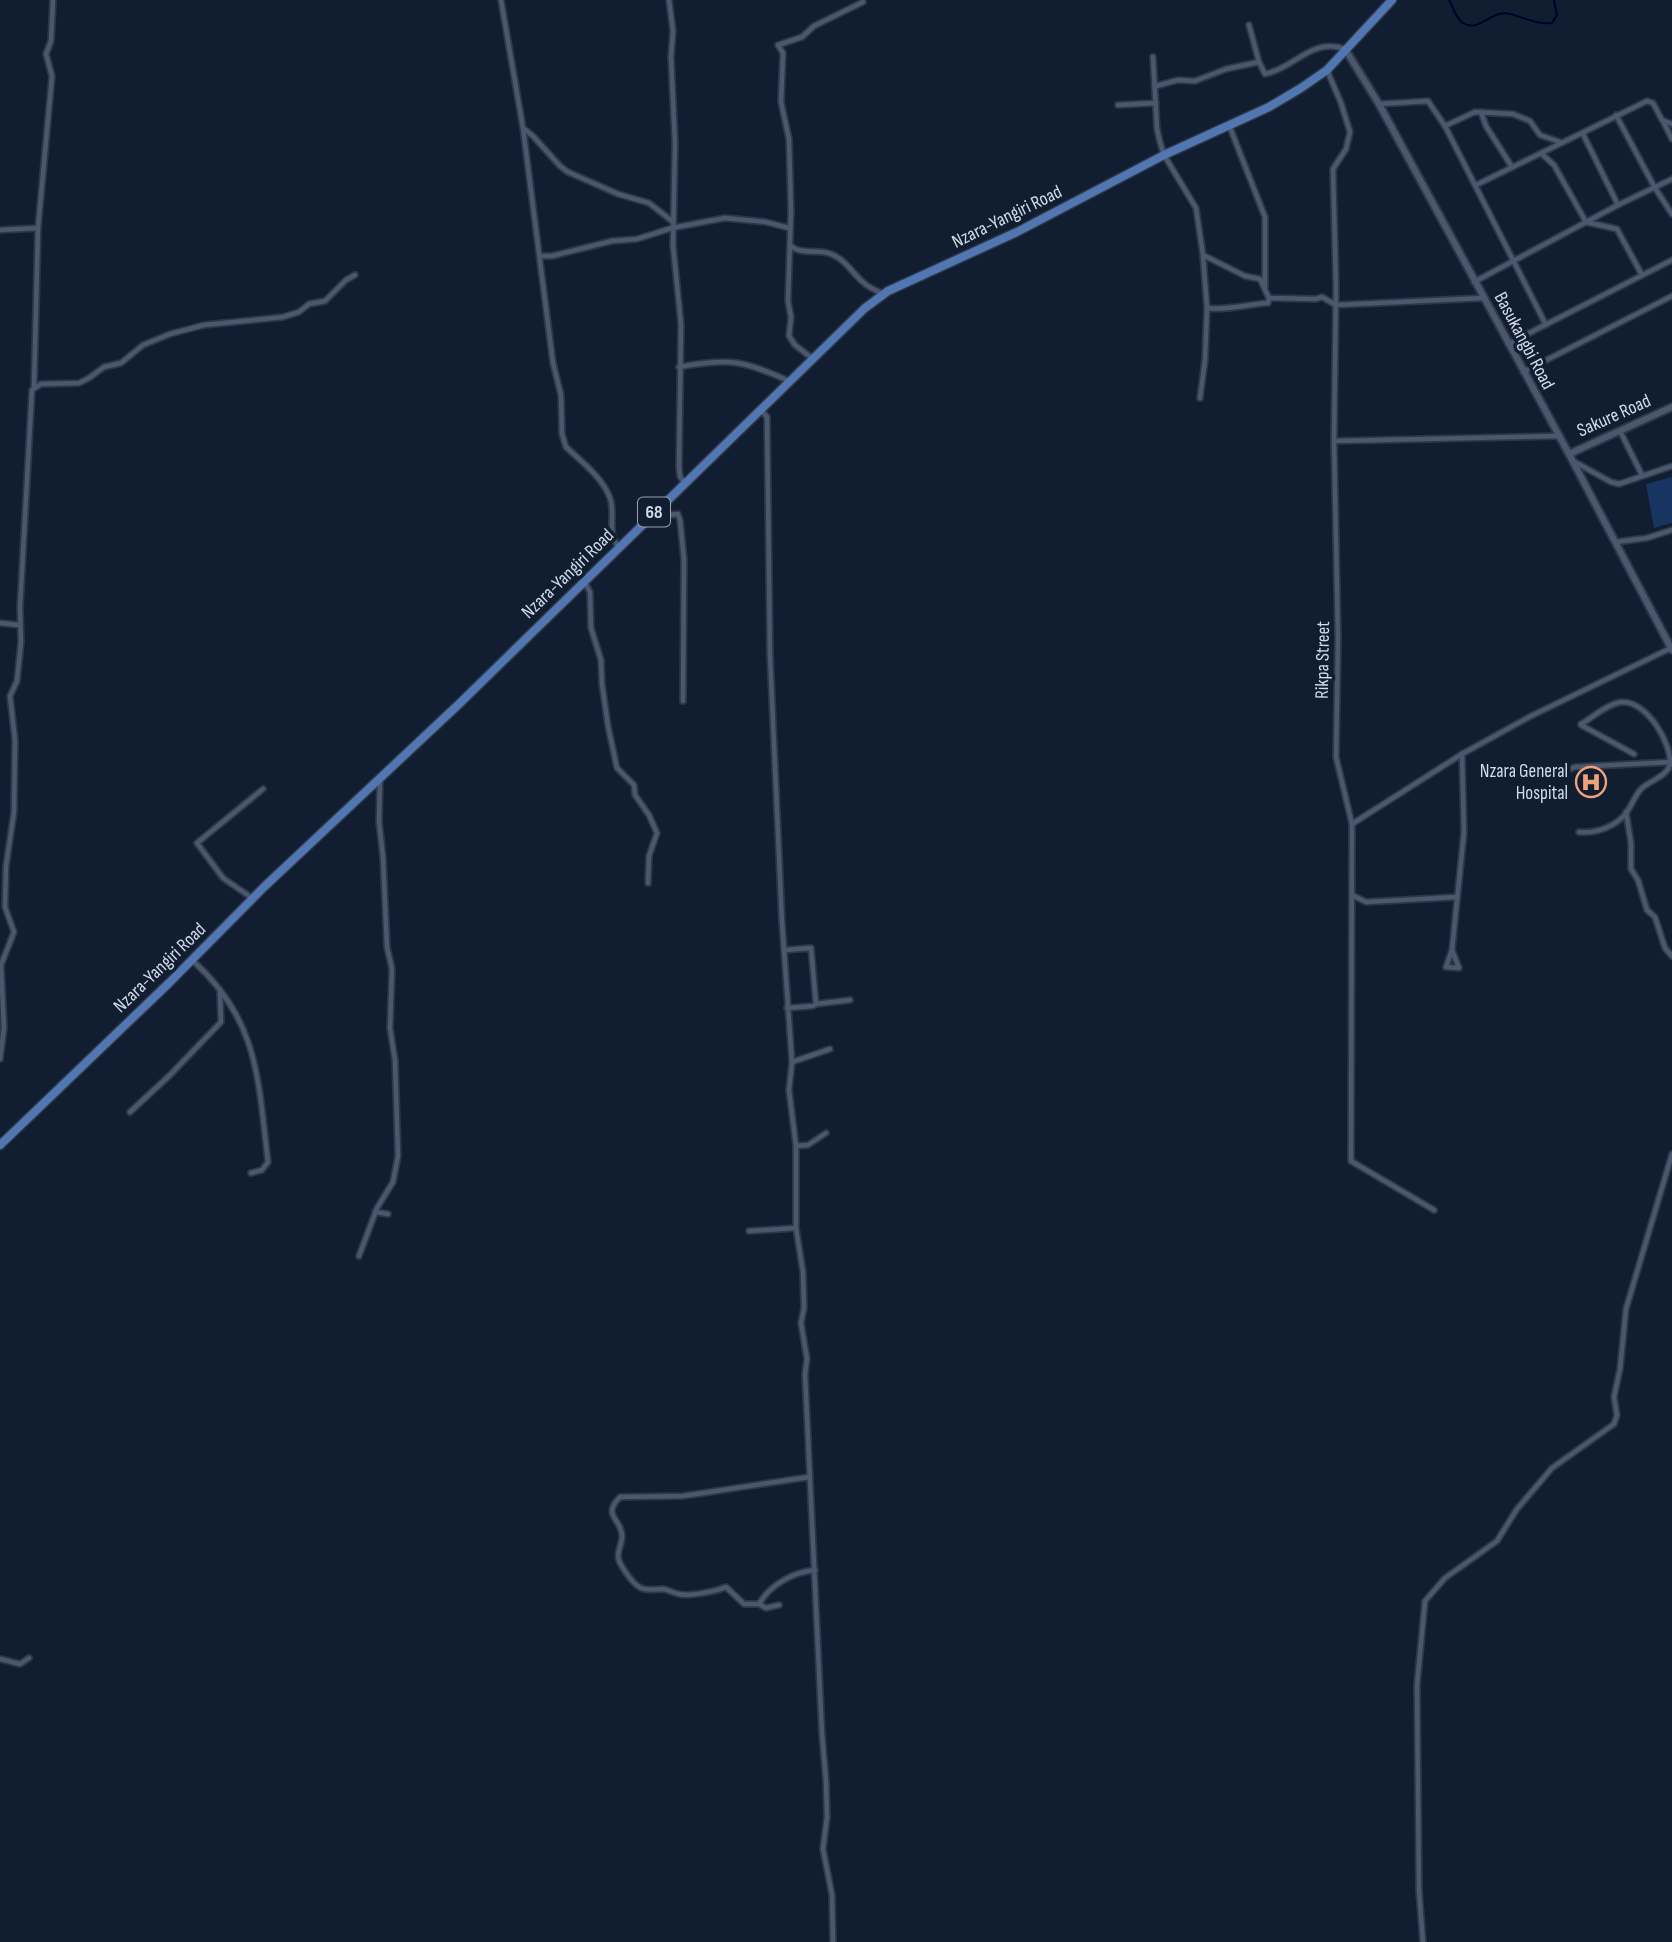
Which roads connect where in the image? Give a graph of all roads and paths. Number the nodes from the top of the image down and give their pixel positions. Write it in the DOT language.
graph roads {
  1 [pos="53,0"];
  2 [pos="501,0"];
  3 [pos="669,0"];
  4 [pos="1392,0"];
  5 [pos="863,2"];
  6 [pos="1249,25"];
  7 [pos="1345,49"];
  8 [pos="1153,57"];
  9 [pos="1259,62"];
  10 [pos="1327,70"];
  11 [pos="1156,86"];
  12 [pos="1156,103"];
  13 [pos="1379,104"];
  14 [pos="1118,105"];
  15 [pos="1480,112"];
  16 [pos="1616,115"];
  17 [pos="1662,120"];
  18 [pos="1672,124"];
  19 [pos="1229,125"];
  20 [pos="1445,125"];
  21 [pos="523,128"];
  22 [pos="1583,133"];
  23 [pos="1672,139"];
  24 [pos="1561,143"];
  25 [pos="1542,154"];
  26 [pos="1164,155"];
  27 [pos="1512,166"];
  28 [pos="1672,179"];
  29 [pos="1476,185"];
  30 [pos="1655,188"];
  31 [pos="1618,205"];
  32 [pos="1672,214"];
  33 [pos="673,222"];
  34 [pos="1586,222"];
  35 [pos="38,228"];
  36 [pos="673,228"];
  37 [pos="789,228"];
  38 [pos="0,230"];
  39 [pos="789,243"];
  40 [pos="799,251"];
  41 [pos="789,253"];
  42 [pos="540,256"];
  43 [pos="1203,256"];
  44 [pos="1514,260"];
  45 [pos="1672,260"];
  46 [pos="355,275"];
  47 [pos="1642,275"];
  48 [pos="1474,282"];
  49 [pos="1265,287"];
  50 [pos="884,294"];
  51 [pos="1672,296"];
  52 [pos="1269,298"];
  53 [pos="1483,298"];
  54 [pos="1336,305"];
  55 [pos="1207,308"];
  56 [pos="1546,325"];
  57 [pos="1508,344"];
  58 [pos="813,359"];
  59 [pos="679,367"];
  60 [pos="1523,373"];
  61 [pos="789,381"];
  62 [pos="34,387"];
  63 [pos="1200,398"];
  64 [pos="1672,407"];
  65 [pos="760,410"];
  66 [pos="1620,431"];
  67 [pos="1558,436"];
  68 [pos="1334,441"];
  69 [pos="1571,457"];
  70 [pos="1672,467"];
  71 [pos="1642,475"];
  72 [pos="684,483"];
  73 [pos="653,513"];
  74 [pos="1672,530"];
  75 [pos="1616,542"];
  76 [pos="619,547"];
  77 [pos="584,580"];
  78 [pos="0,623"];
  79 [pos="20,625"];
  80 [pos="1671,649"];
  81 [pos="683,701"];
  82 [pos="1462,754"];
  83 [pos="1634,754"];
  84 [pos="1671,762"];
  85 [pos="1560,773"];
  86 [pos="380,777"];
  87 [pos="263,789"];
  88 [pos="1626,812"];
  89 [pos="1352,824"];
  90 [pos="1579,832"];
  91 [pos="648,883"];
  92 [pos="1352,895"];
  93 [pos="1457,897"];
  94 [pos="253,899"];
  95 [pos="784,950"];
  96 [pos="1452,950"];
  97 [pos="1672,956"];
  98 [pos="192,959"];
  99 [pos="220,992"];
  100 [pos="850,1000"];
  101 [pos="816,1004"];
  102 [pos="787,1008"];
  103 [pos="830,1049"];
  104 [pos="0,1059"];
  105 [pos="792,1062"];
  106 [pos="130,1112"];
  107 [pos="826,1133"];
  108 [pos="0,1145"];
  109 [pos="796,1146"];
  110 [pos="1672,1154"];
  111 [pos="251,1173"];
  112 [pos="1434,1210"];
  113 [pos="375,1212"];
  114 [pos="388,1214"];
  115 [pos="796,1228"];
  116 [pos="749,1231"];
  117 [pos="359,1256"];
  118 [pos="810,1477"];
  119 [pos="815,1570"];
  120 [pos="759,1604"];
  121 [pos="779,1605"];
  122 [pos="29,1658"];
  123 [pos="0,1659"];
  124 [pos="833,1942"];
  125 [pos="1423,1942"];
  1 -- 35 [label="street"];
  2 -- 21 [label="street"];
  3 -- 33 [label="street"];
  4 -- 7 [label="main road, Nzara-Yangiri Road / 68"];
  5 -- 37 [label="street"];
  6 -- 9 [label="street"];
  7 -- 9 [label="street"];
  7 -- 10 [label="main road, Nzara-Yangiri Road / 68"];
  7 -- 13 [label="street, Basukangbi Road"];
  8 -- 11 [label="street"];
  9 -- 11 [label="street"];
  10 -- 19 [label="main road, Nzara-Yangiri Road / 68"];
  10 -- 54 [label="street, Rikpa Street"];
  11 -- 12 [label="street"];
  12 -- 14 [label="street"];
  12 -- 26 [label="street"];
  13 -- 20 [label="street"];
  13 -- 48 [label="street, Basukangbi Road"];
  15 -- 20 [label="street"];
  15 -- 24 [label="street"];
  15 -- 27 [label="street"];
  16 -- 17 [label="street"];
  16 -- 22 [label="street"];
  16 -- 30 [label="street"];
  17 -- 18 [label="street"];
  17 -- 23 [label="street"];
  19 -- 26 [label="main road, Nzara-Yangiri Road / 68"];
  19 -- 49 [label="street"];
  20 -- 29 [label="street"];
  21 -- 33 [label="street"];
  21 -- 42 [label="street"];
  22 -- 24 [label="street"];
  22 -- 31 [label="street"];
  24 -- 25 [label="street"];
  25 -- 27 [label="street"];
  25 -- 34 [label="street"];
  26 -- 43 [label="street"];
  26 -- 50 [label="main road, Nzara-Yangiri Road / 68"];
  27 -- 29 [label="street"];
  28 -- 30 [label="street"];
  29 -- 44 [label="street"];
  30 -- 31 [label="street"];
  30 -- 32 [label="street"];
  31 -- 34 [label="street"];
  33 -- 36 [label="street"];
  34 -- 44 [label="street"];
  34 -- 47 [label="street"];
  35 -- 38 [label="street"];
  35 -- 62 [label="street"];
  36 -- 37 [label="street"];
  36 -- 42 [label="street"];
  36 -- 59 [label="street"];
  37 -- 39 [label="street"];
  39 -- 40 [label="street"];
  39 -- 41 [label="street"];
  40 -- 41 [label="street"];
  40 -- 50 [label="street"];
  41 -- 58 [label="street"];
  42 -- 76 [label="street"];
  43 -- 49 [label="street"];
  43 -- 55 [label="street"];
  44 -- 48 [label="street"];
  44 -- 56 [label="street"];
  45 -- 47 [label="street"];
  46 -- 62 [label="street"];
  47 -- 56 [label="street"];
  48 -- 53 [label="street, Basukangbi Road"];
  49 -- 52 [label="street"];
  50 -- 58 [label="main road, Nzara-Yangiri Road / 68"];
  51 -- 60 [label="street"];
  52 -- 54 [label="street"];
  52 -- 55 [label="street"];
  53 -- 54 [label="street"];
  53 -- 57 [label="street, Basukangbi Road"];
  54 -- 68 [label="street, Rikpa Street"];
  55 -- 63 [label="street"];
  56 -- 57 [label="street"];
  57 -- 60 [label="street, Basukangbi Road"];
  58 -- 61 [label="main road, Nzara-Yangiri Road / 68"];
  59 -- 61 [label="street"];
  59 -- 72 [label="street"];
  60 -- 67 [label="street, Basukangbi Road"];
  61 -- 65 [label="main road, Nzara-Yangiri Road / 68"];
  62 -- 79 [label="street"];
  64 -- 66 [label="street, Sakure Road"];
  65 -- 72 [label="main road, Nzara-Yangiri Road / 68"];
  65 -- 95 [label="street"];
  66 -- 69 [label="street, Sakure Road"];
  66 -- 71 [label="street"];
  67 -- 68 [label="street"];
  67 -- 69 [label="street, Basukangbi Road"];
  68 -- 89 [label="street, Rikpa Street"];
  69 -- 71 [label="street"];
  69 -- 75 [label="street, Basukangbi Road"];
  70 -- 71 [label="street"];
  72 -- 73 [label="main road, Nzara-Yangiri Road / 68"];
  73 -- 76 [label="main road, Nzara-Yangiri Road / 68"];
  73 -- 81 [label="street"];
  74 -- 75 [label="street"];
  75 -- 80 [label="street, Basukangbi Road"];
  76 -- 77 [label="main road, Nzara-Yangiri Road / 68"];
  77 -- 86 [label="main road, Nzara-Yangiri Road / 68"];
  77 -- 91 [label="street"];
  78 -- 79 [label="street"];
  79 -- 104 [label="street"];
  80 -- 82 [label="street"];
  82 -- 89 [label="street"];
  82 -- 93 [label="street"];
  83 -- 84 [label="street"];
  84 -- 85 [label="street"];
  84 -- 88 [label="street"];
  86 -- 94 [label="main road, Nzara-Yangiri Road / 68"];
  86 -- 113 [label="street"];
  87 -- 94 [label="street"];
  88 -- 90 [label="street"];
  88 -- 97 [label="street"];
  89 -- 92 [label="street, Rikpa Street"];
  92 -- 93 [label="street"];
  92 -- 112 [label="street, Rikpa Street"];
  93 -- 96 [label="street"];
  94 -- 98 [label="main road, Nzara-Yangiri Road / 68"];
  95 -- 101 [label="street"];
  95 -- 102 [label="street"];
  98 -- 99 [label="street"];
  98 -- 108 [label="main road, Nzara-Yangiri Road / 68"];
  99 -- 106 [label="street"];
  99 -- 111 [label="street"];
  100 -- 101 [label="street"];
  101 -- 102 [label="street"];
  102 -- 105 [label="street"];
  103 -- 105 [label="street"];
  105 -- 109 [label="street"];
  107 -- 109 [label="street"];
  109 -- 115 [label="street"];
  110 -- 125 [label="street"];
  113 -- 114 [label="street"];
  113 -- 117 [label="street"];
  115 -- 116 [label="street"];
  115 -- 118 [label="street"];
  118 -- 119 [label="street"];
  118 -- 120 [label="street"];
  119 -- 120 [label="street"];
  119 -- 124 [label="street"];
  120 -- 121 [label="street"];
  122 -- 123 [label="street"];
}
